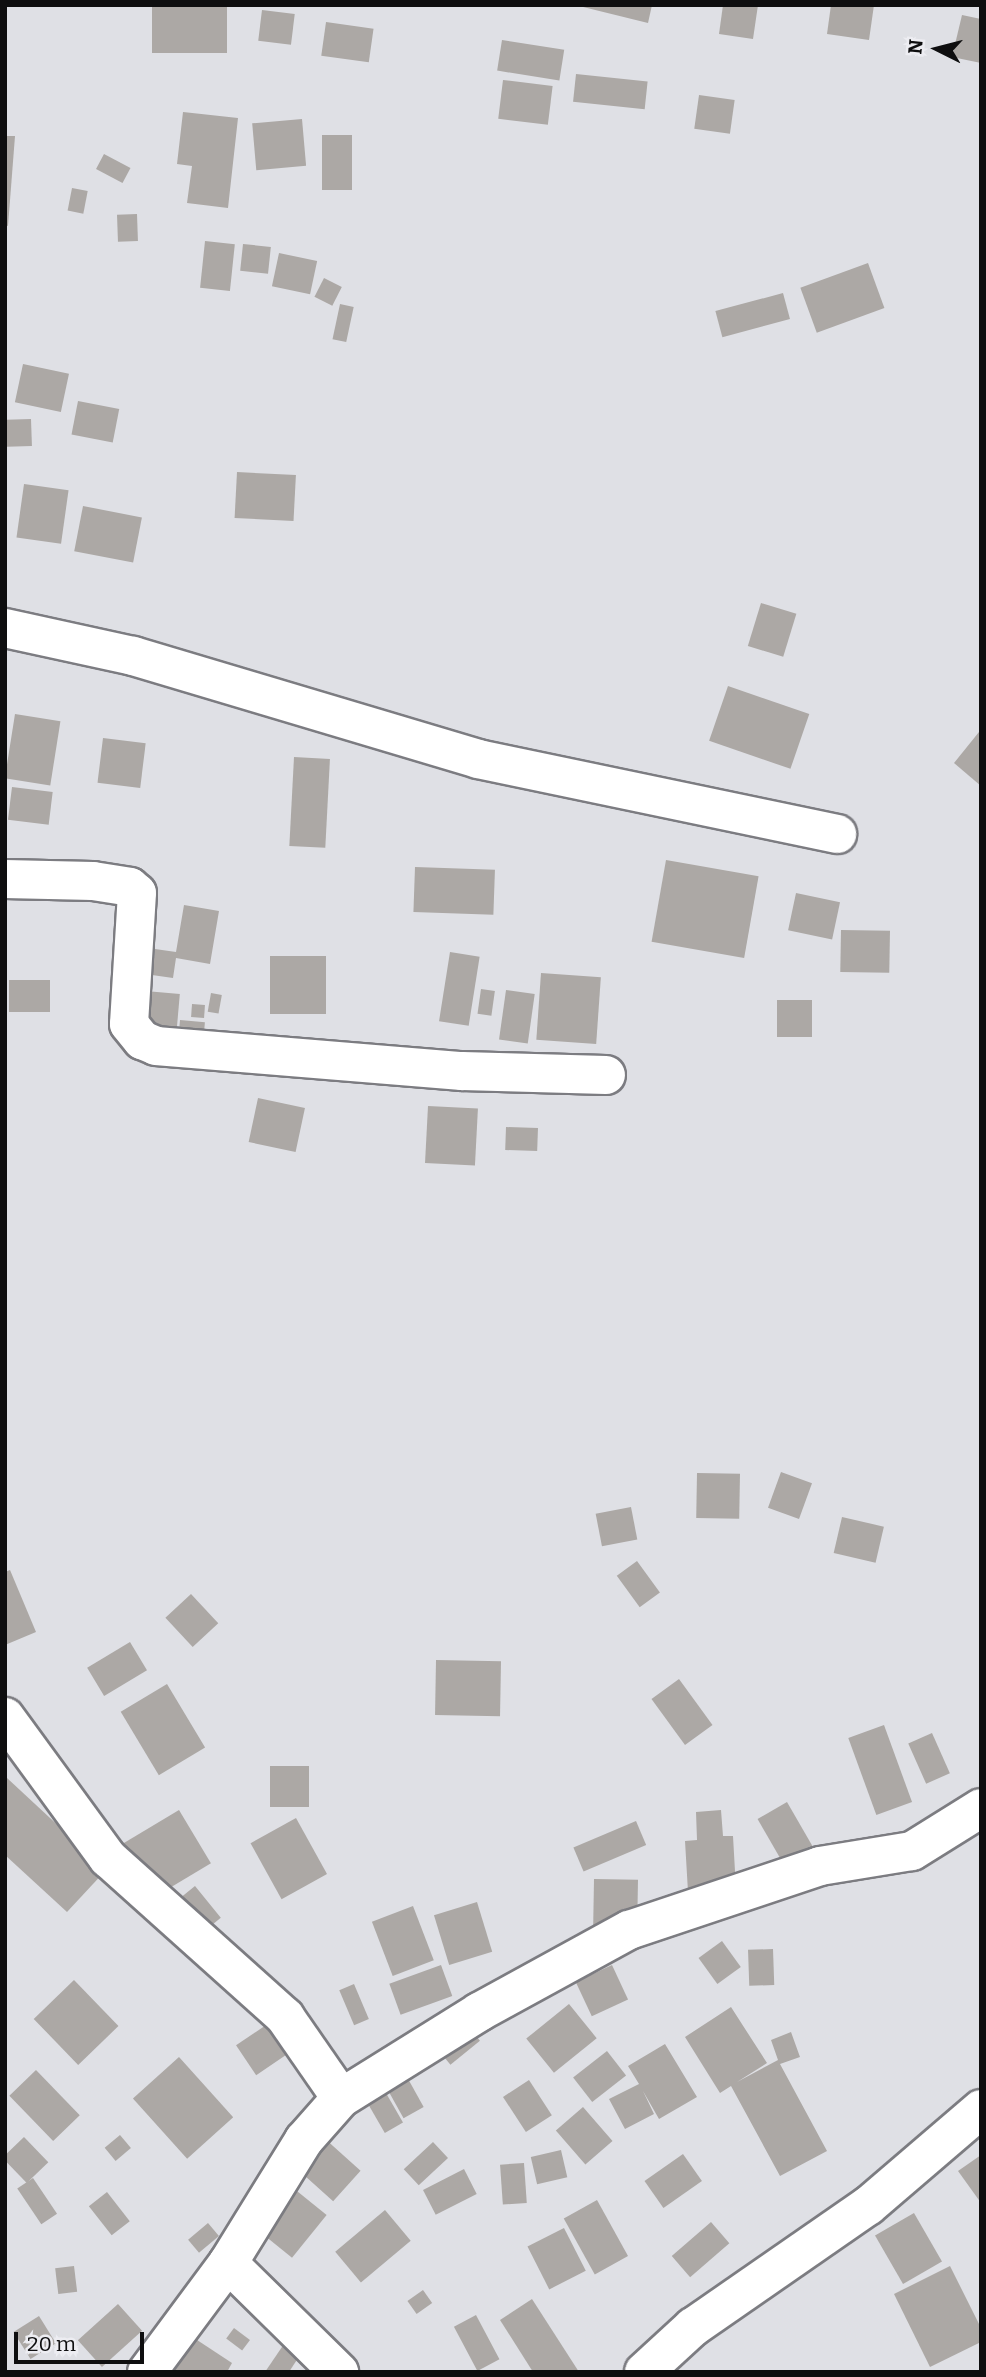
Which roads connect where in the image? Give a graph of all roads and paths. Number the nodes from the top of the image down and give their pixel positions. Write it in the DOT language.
graph roads {
  1 [pos="5,628"];
  2 [pos="837,834"];
  3 [pos="5,879"];
  4 [pos="606,1075"];
  5 [pos="5,1717"];
  6 [pos="981,1808"];
  7 [pos="341,2098"];
  8 [pos="981,2109"];
  9 [pos="229,2263"];
  10 [pos="147,2372"];
  11 [pos="339,2372"];
  12 [pos="644,2372"];
  1 -- 2 [label="street"];
  3 -- 4 [label="street"];
  5 -- 7 [label="street"];
  6 -- 7 [label="street"];
  7 -- 9 [label="street"];
  8 -- 12 [label="street"];
  9 -- 10 [label="street"];
  9 -- 11 [label="street"];
}
